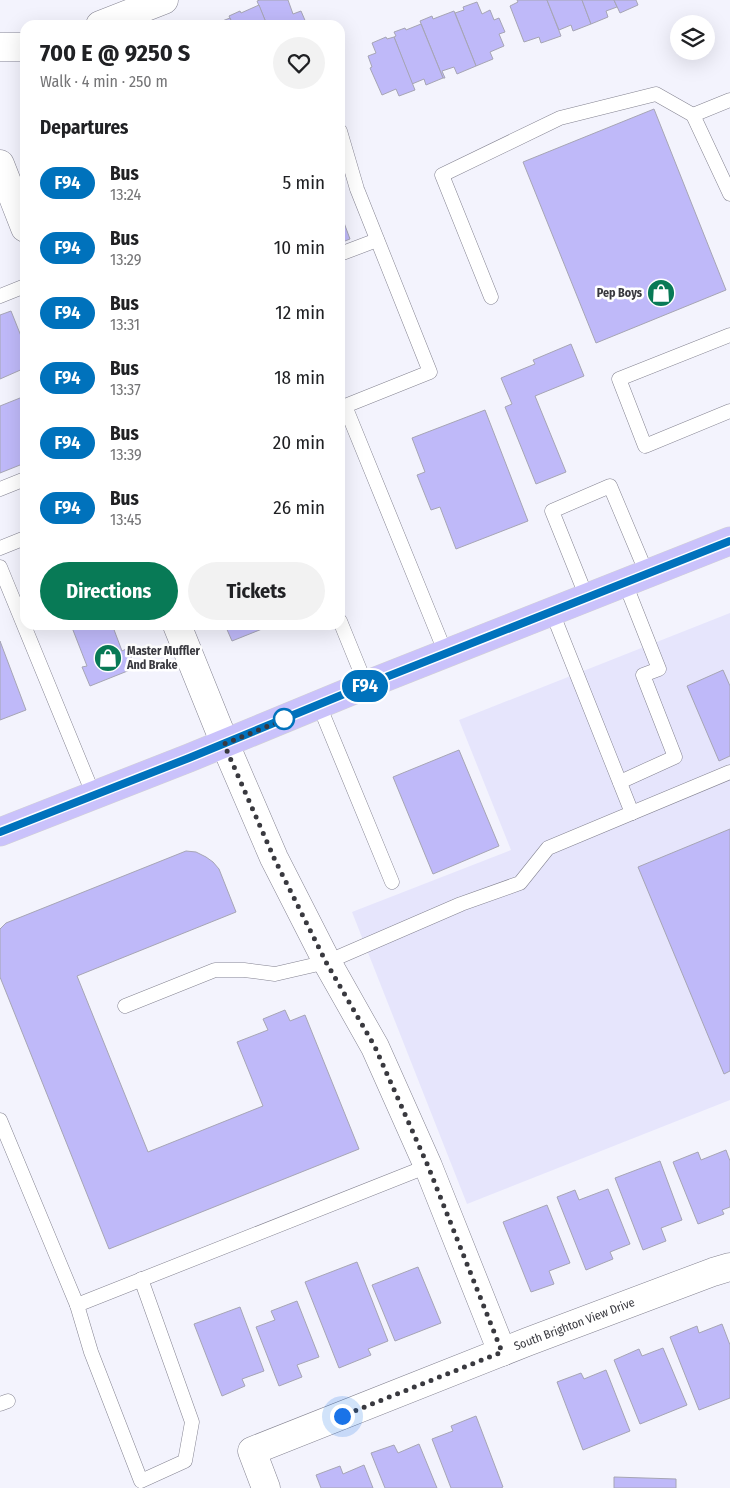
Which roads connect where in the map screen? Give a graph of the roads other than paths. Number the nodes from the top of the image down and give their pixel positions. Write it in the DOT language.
graph roads {
  1 [pos="164,0"];
  2 [pos="113,20"];
  3 [pos="0,47"];
  4 [pos="20,47"];
  5 [pos="730,100"];
  6 [pos="693,115"];
  7 [pos="345,148"];
  8 [pos="0,164"];
  9 [pos="730,194"];
  10 [pos="20,207"];
  11 [pos="377,240"];
  12 [pos="345,252"];
  13 [pos="20,288"];
  14 [pos="0,296"];
  15 [pos="491,297"];
  16 [pos="730,335"];
  17 [pos="345,405"];
  18 [pos="345,411"];
  19 [pos="730,411"];
  20 [pos="20,481"];
  21 [pos="0,489"];
  22 [pos="20,540"];
  23 [pos="730,541"];
  24 [pos="0,548"];
  25 [pos="0,567"];
  26 [pos="636,578"];
  27 [pos="587,598"];
  28 [pos="552,612"];
  29 [pos="20,616"];
  30 [pos="26,630"];
  31 [pos="179,630"];
  32 [pos="344,630"];
  33 [pos="446,654"];
  34 [pos="366,685"];
  35 [pos="319,704"];
  36 [pos="224,744"];
  37 [pos="730,772"];
  38 [pos="620,782"];
  39 [pos="94,796"];
  40 [pos="632,813"];
  41 [pos="0,832"];
  42 [pos="392,882"];
  43 [pos="326,962"];
  44 [pos="125,1006"];
  45 [pos="0,1120"];
  46 [pos="428,1166"];
  47 [pos="730,1268"];
  48 [pos="142,1279"];
  49 [pos="77,1305"];
  50 [pos="502,1352"];
  51 [pos="266,1488"];
  1 -- 2 [label="street"];
  3 -- 4 [label="street"];
  5 -- 6 [label="lane"];
  6 -- 9 [label="lane"];
  6 -- 15 [label="lane"];
  7 -- 11 [label="lane"];
  8 -- 10 [label="street"];
  11 -- 12 [label="lane"];
  11 -- 17 [label="lane"];
  13 -- 14 [label="lane"];
  16 -- 19 [label="lane"];
  18 -- 33 [label="lane"];
  20 -- 21 [label="lane"];
  22 -- 24 [label="lane"];
  23 -- 26 [label="main road"];
  25 -- 29 [label="lane"];
  26 -- 27 [label="main road"];
  26 -- 27 [label="lane"];
  26 -- 38 [label="lane"];
  27 -- 28 [label="main road"];
  28 -- 33 [label="main road"];
  28 -- 38 [label="lane"];
  30 -- 39 [label="lane"];
  31 -- 36 [label="street"];
  32 -- 34 [label="lane"];
  33 -- 34 [label="main road"];
  34 -- 35 [label="main road"];
  35 -- 36 [label="main road"];
  35 -- 42 [label="lane"];
  36 -- 39 [label="main road"];
  36 -- 43 [label="street"];
  37 -- 40 [label="lane"];
  38 -- 40 [label="lane"];
  39 -- 41 [label="main road"];
  40 -- 43 [label="lane"];
  43 -- 44 [label="lane"];
  43 -- 46 [label="street"];
  45 -- 49 [label="lane"];
  46 -- 48 [label="lane"];
  46 -- 50 [label="street"];
  47 -- 50 [label="street, South Brighton View Drive"];
  48 -- 49 [label="lane"];
  48 -- 49 [label="lane"];
  50 -- 51 [label="street, South Brighton View Drive"];
}
